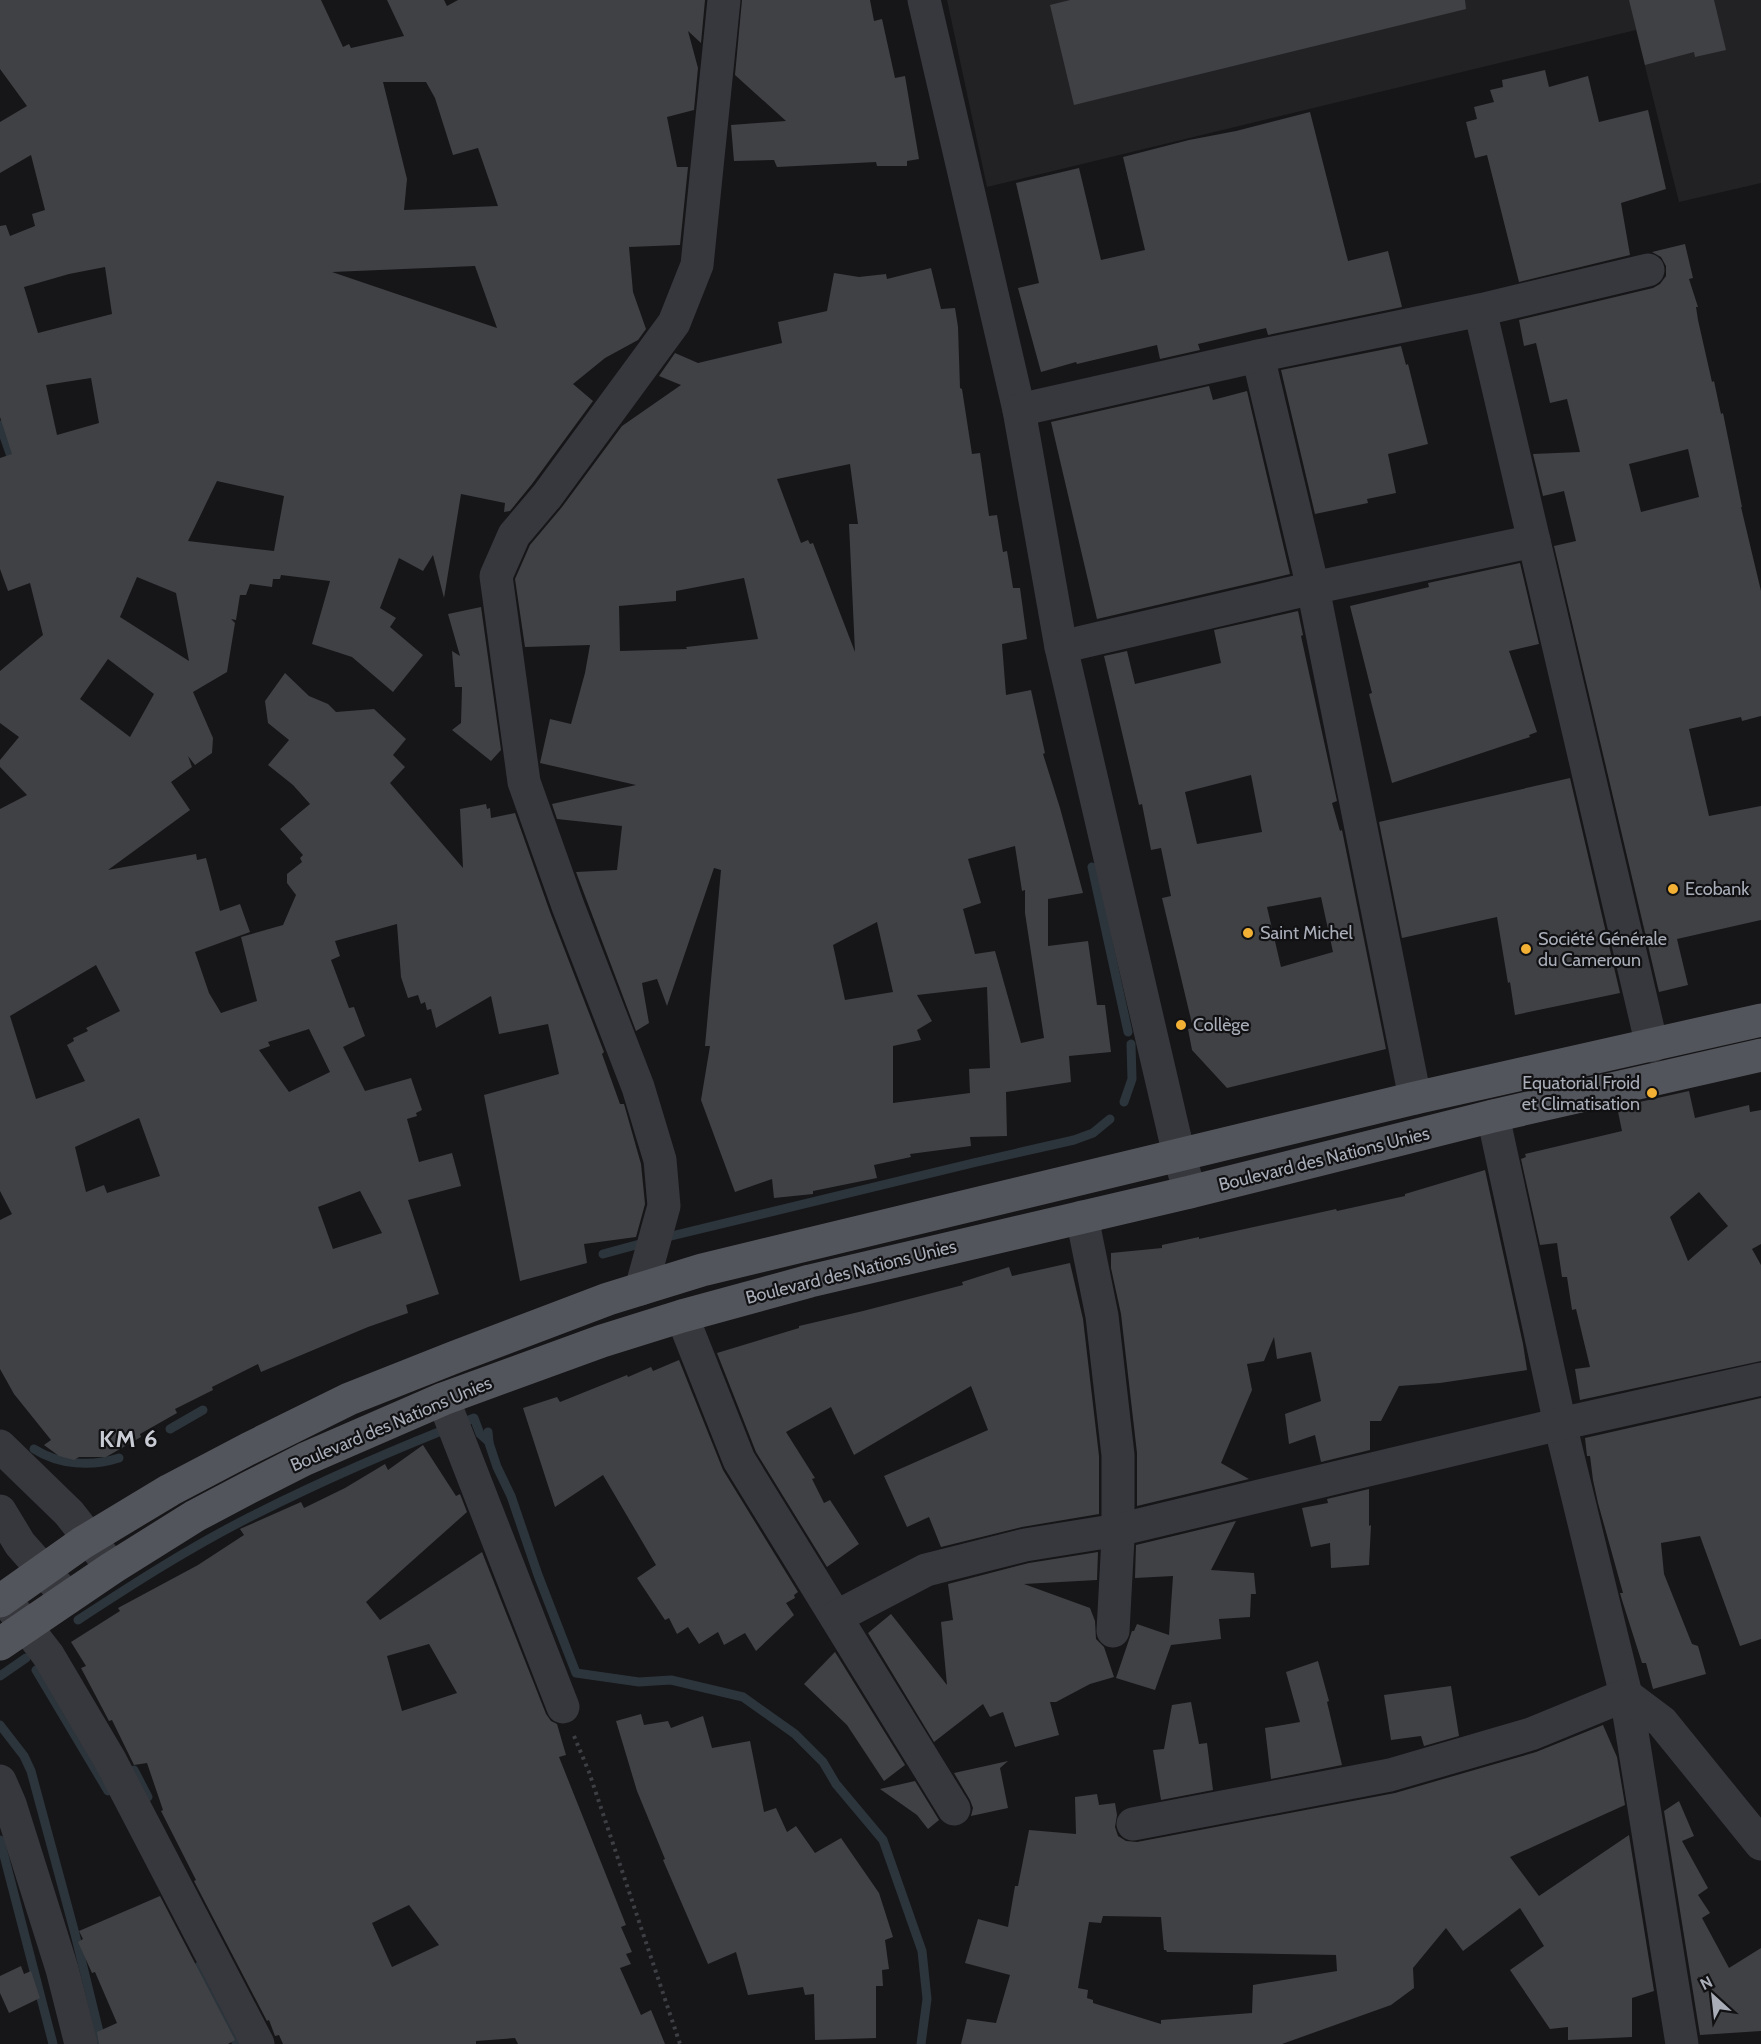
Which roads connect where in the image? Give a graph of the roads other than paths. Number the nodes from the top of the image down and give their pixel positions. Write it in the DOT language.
graph roads {
  1 [pos="724,0"];
  2 [pos="924,0"];
  3 [pos="1648,270"];
  4 [pos="1480,310"];
  5 [pos="1258,356"];
  6 [pos="1019,410"];
  7 [pos="1534,541"];
  8 [pos="1313,588"];
  9 [pos="1061,647"];
  10 [pos="1761,1020"];
  11 [pos="1652,1046"];
  12 [pos="1761,1055"];
  13 [pos="1415,1098"];
  14 [pos="1493,1116"];
  15 [pos="1179,1155"];
  16 [pos="1190,1192"];
  17 [pos="1082,1217"];
  18 [pos="641,1289"];
  19 [pos="682,1316"];
  20 [pos="1761,1379"];
  21 [pos="443,1399"];
  22 [pos="1560,1424"];
  23 [pos="0,1446"];
  24 [pos="0,1511"];
  25 [pos="1118,1530"];
  26 [pos="90,1538"];
  27 [pos="112,1568"];
  28 [pos="43,1569"];
  29 [pos="68,1598"];
  30 [pos="2,1599"];
  31 [pos="836,1617"];
  32 [pos="27,1626"];
  33 [pos="1113,1631"];
  34 [pos="0,1644"];
  35 [pos="1626,1695"];
  36 [pos="563,1707"];
  37 [pos="0,1781"];
  38 [pos="954,1809"];
  39 [pos="1133,1824"];
  40 [pos="1761,1844"];
  41 [pos="81,2044"];
  42 [pos="258,2044"];
  43 [pos="1682,2044"];
  1 -- 18 [label="street"];
  2 -- 6 [label="street"];
  3 -- 4 [label="street"];
  4 -- 5 [label="street"];
  4 -- 7 [label="street"];
  5 -- 6 [label="street"];
  5 -- 8 [label="street"];
  6 -- 9 [label="street"];
  7 -- 8 [label="street"];
  7 -- 11 [label="street"];
  8 -- 9 [label="street"];
  8 -- 13 [label="street"];
  9 -- 15 [label="street"];
  10 -- 11 [label="main road, Boulevard des Nations Unies"];
  11 -- 13 [label="main road, Boulevard des Nations Unies"];
  12 -- 14 [label="main road, Boulevard des Nations Unies"];
  13 -- 15 [label="main road, Boulevard des Nations Unies"];
  14 -- 16 [label="main road, Boulevard des Nations Unies"];
  14 -- 22 [label="street"];
  15 -- 16 [label="street"];
  15 -- 18 [label="main road, Boulevard des Nations Unies"];
  16 -- 17 [label="main road, Boulevard des Nations Unies"];
  17 -- 19 [label="main road, Boulevard des Nations Unies"];
  17 -- 25 [label="street"];
  18 -- 26 [label="main road, Boulevard des Nations Unies"];
  19 -- 21 [label="main road, Boulevard des Nations Unies"];
  19 -- 31 [label="street"];
  20 -- 22 [label="street"];
  21 -- 27 [label="main road, Boulevard des Nations Unies"];
  21 -- 36 [label="street"];
  22 -- 25 [label="street"];
  22 -- 35 [label="street"];
  23 -- 26 [label="street"];
  24 -- 28 [label="street"];
  25 -- 31 [label="street"];
  25 -- 33 [label="street"];
  26 -- 27 [label="street"];
  26 -- 28 [label="main road, Boulevard des Nations Unies"];
  27 -- 29 [label="main road, Boulevard des Nations Unies"];
  28 -- 29 [label="street"];
  28 -- 30 [label="main road, Boulevard des Nations Unies"];
  29 -- 32 [label="main road, Boulevard des Nations Unies"];
  30 -- 32 [label="street"];
  31 -- 38 [label="street"];
  32 -- 34 [label="main road, Boulevard des Nations Unies"];
  32 -- 42 [label="street"];
  35 -- 39 [label="street"];
  35 -- 40 [label="street"];
  35 -- 43 [label="street"];
  37 -- 41 [label="street"];
}
